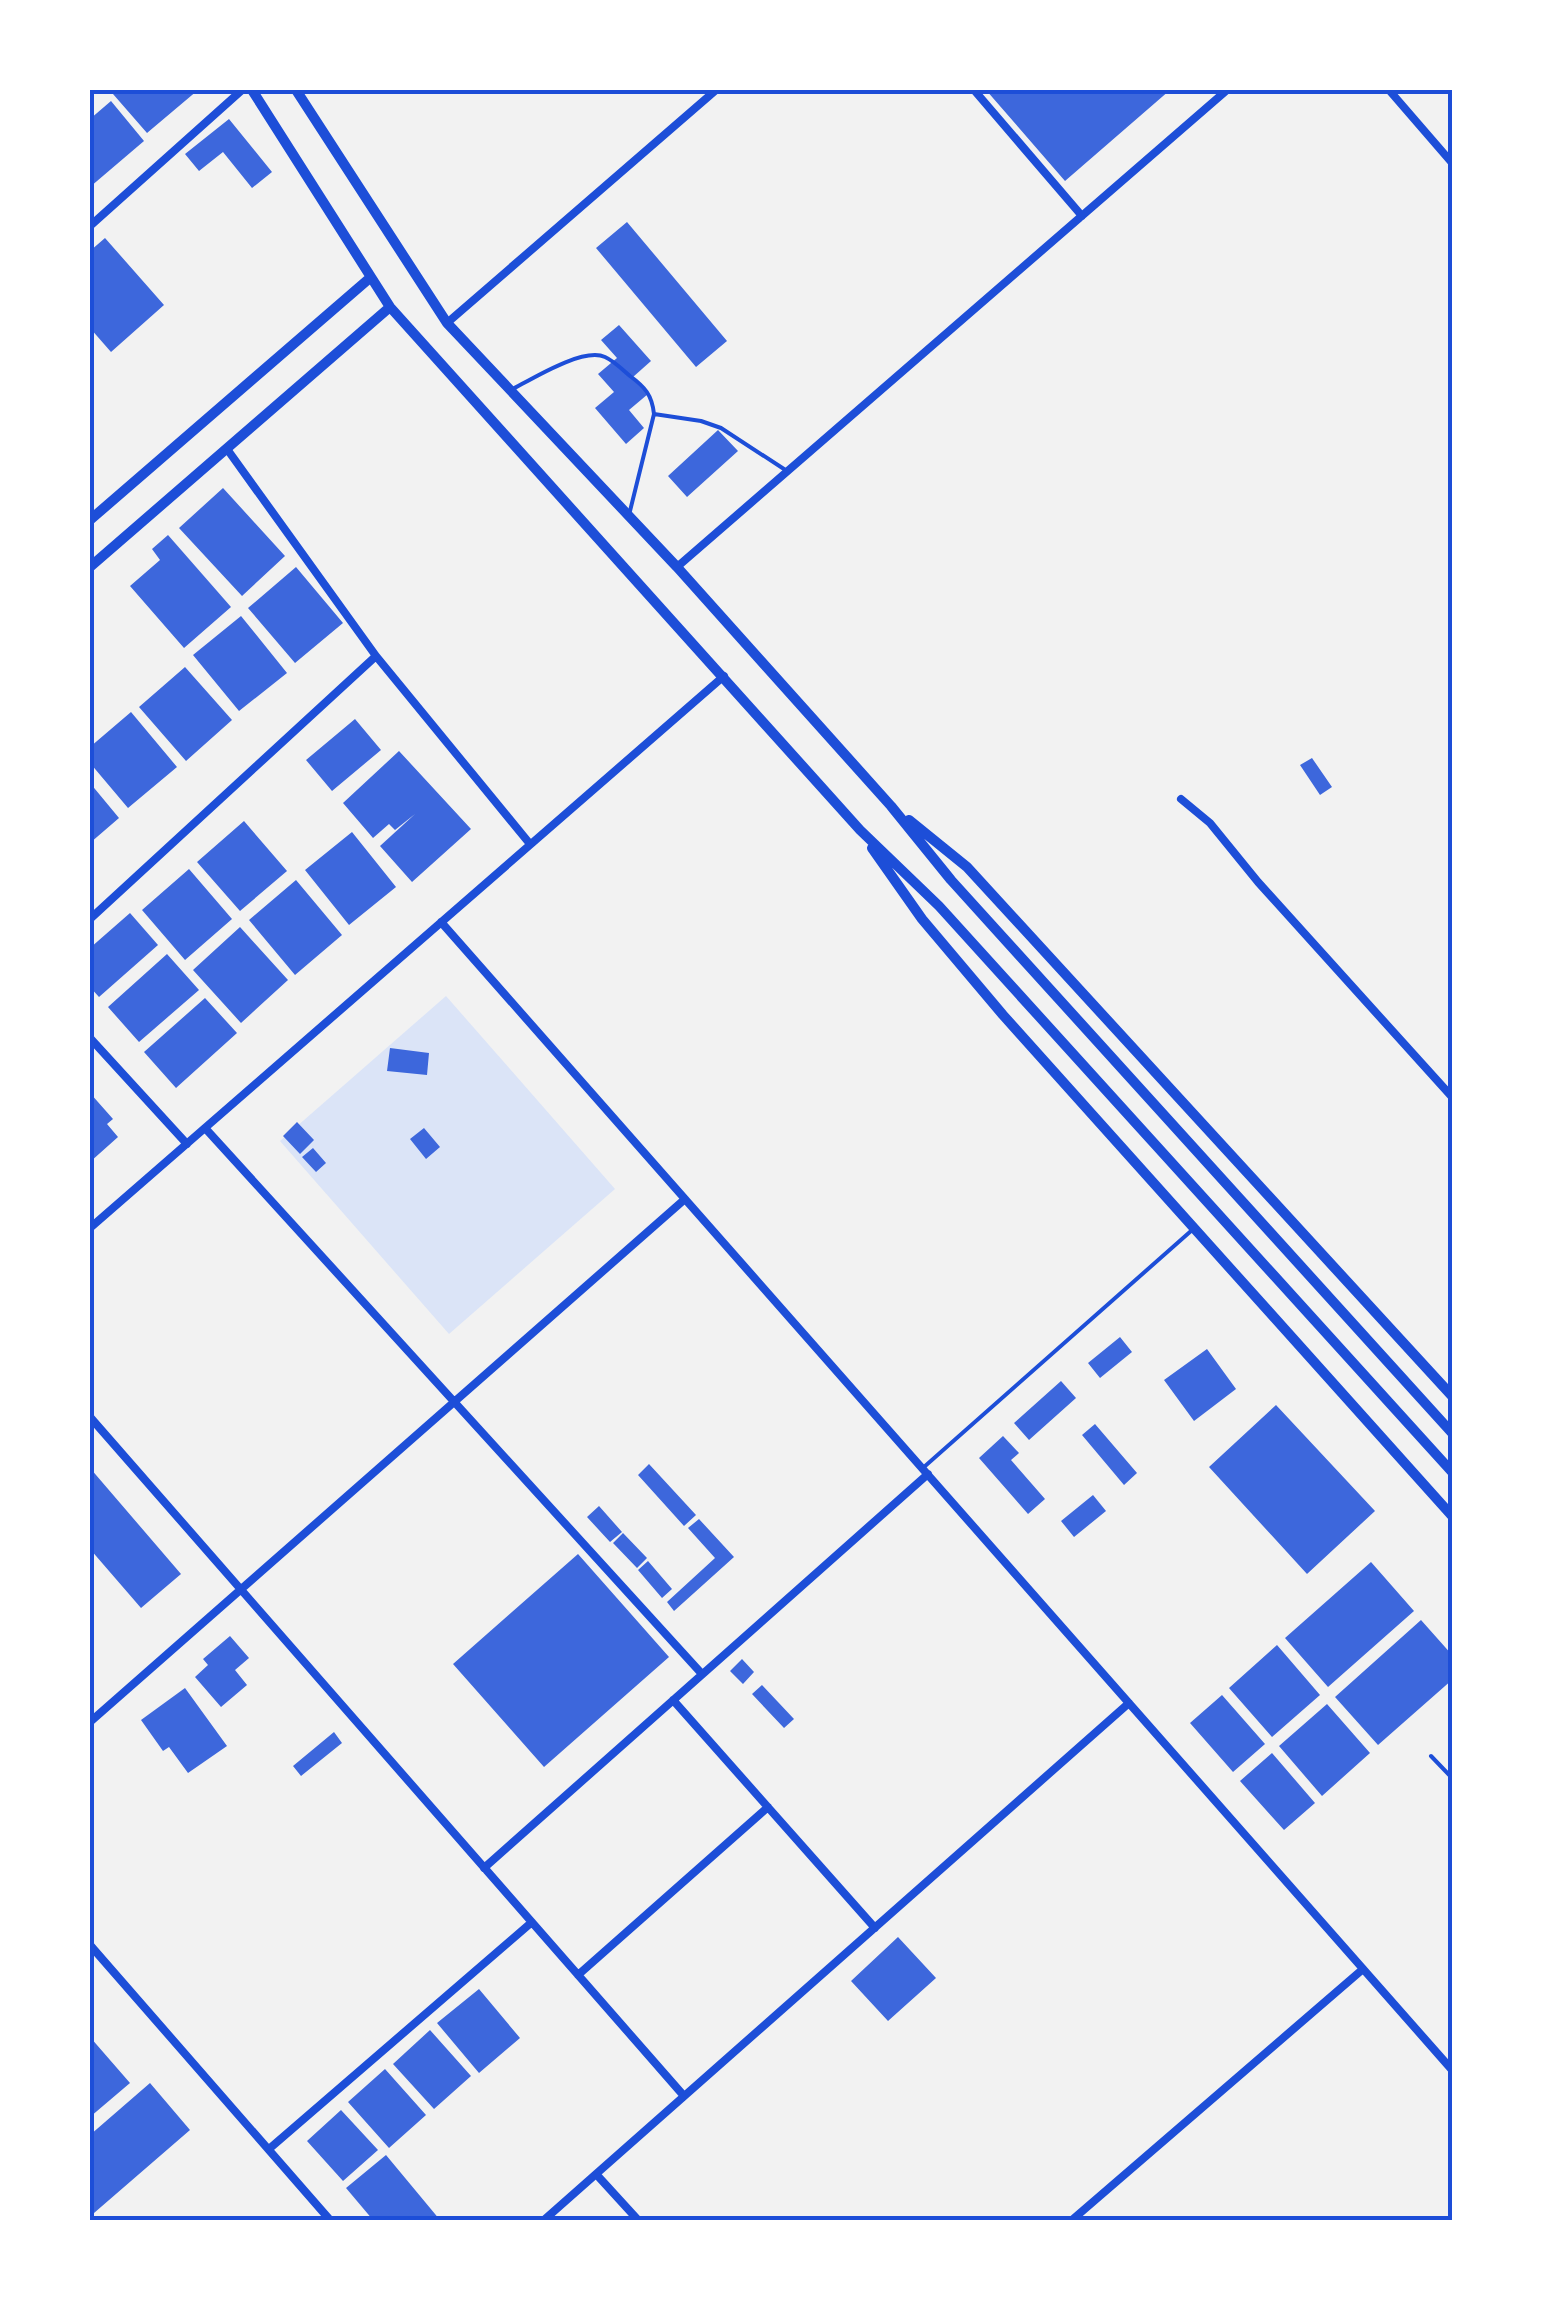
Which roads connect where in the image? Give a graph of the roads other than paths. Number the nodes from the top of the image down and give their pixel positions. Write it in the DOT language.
graph roads {
  1 [pos="242,90"];
  2 [pos="252,90"];
  3 [pos="296,90"];
  4 [pos="716,90"];
  5 [pos="974,90"];
  6 [pos="1226,90"];
  7 [pos="1389,90"];
  8 [pos="1453,164"];
  9 [pos="1082,216"];
  10 [pos="90,226"];
  11 [pos="371,277"];
  12 [pos="390,307"];
  13 [pos="447,323"];
  14 [pos="510,390"];
  15 [pos="654,414"];
  16 [pos="226,449"];
  17 [pos="788,471"];
  18 [pos="628,516"];
  19 [pos="90,520"];
  20 [pos="90,567"];
  21 [pos="677,567"];
  22 [pos="376,656"];
  23 [pos="724,676"];
  24 [pos="1180,798"];
  25 [pos="891,806"];
  26 [pos="860,830"];
  27 [pos="530,844"];
  28 [pos="90,919"];
  29 [pos="441,922"];
  30 [pos="90,1038"];
  31 [pos="1453,1098"];
  32 [pos="204,1128"];
  33 [pos="187,1144"];
  34 [pos="686,1199"];
  35 [pos="90,1228"];
  36 [pos="1194,1228"];
  37 [pos="1453,1397"];
  38 [pos="454,1402"];
  39 [pos="90,1417"];
  40 [pos="1453,1434"];
  41 [pos="925,1471"];
  42 [pos="1453,1473"];
  43 [pos="1453,1517"];
  44 [pos="241,1590"];
  45 [pos="702,1674"];
  46 [pos="673,1700"];
  47 [pos="1129,1703"];
  48 [pos="90,1722"];
  49 [pos="1430,1756"];
  50 [pos="1453,1779"];
  51 [pos="768,1807"];
  52 [pos="484,1868"];
  53 [pos="532,1922"];
  54 [pos="875,1928"];
  55 [pos="90,1946"];
  56 [pos="1364,1969"];
  57 [pos="578,1975"];
  58 [pos="1453,2071"];
  59 [pos="684,2096"];
  60 [pos="268,2150"];
  61 [pos="596,2174"];
  62 [pos="330,2220"];
  63 [pos="544,2220"];
  64 [pos="638,2220"];
  65 [pos="1072,2220"];
  1 -- 10 [label="street"];
  2 -- 11 [label="street"];
  3 -- 13 [label="street"];
  4 -- 13 [label="street"];
  5 -- 9 [label="street"];
  6 -- 9 [label="street"];
  7 -- 8 [label="street"];
  9 -- 17 [label="street"];
  11 -- 12 [label="street"];
  11 -- 19 [label="street"];
  12 -- 16 [label="street"];
  12 -- 23 [label="street"];
  13 -- 14 [label="street"];
  14 -- 15 [label="lane"];
  14 -- 18 [label="street"];
  15 -- 17 [label="lane"];
  15 -- 18 [label="lane"];
  16 -- 20 [label="street"];
  16 -- 22 [label="street"];
  17 -- 21 [label="street"];
  18 -- 21 [label="street"];
  21 -- 25 [label="street"];
  22 -- 27 [label="street"];
  22 -- 28 [label="street"];
  23 -- 26 [label="street"];
  23 -- 27 [label="street"];
  24 -- 31 [label="street"];
  25 -- 37 [label="street"];
  25 -- 40 [label="street"];
  26 -- 36 [label="street"];
  26 -- 42 [label="street"];
  27 -- 29 [label="street"];
  29 -- 32 [label="street"];
  29 -- 34 [label="street"];
  30 -- 33 [label="street"];
  32 -- 33 [label="street"];
  32 -- 38 [label="street"];
  33 -- 35 [label="street"];
  34 -- 38 [label="street"];
  34 -- 41 [label="street"];
  36 -- 41 [label="lane"];
  36 -- 43 [label="street"];
  38 -- 44 [label="street"];
  38 -- 45 [label="street"];
  39 -- 44 [label="street"];
  41 -- 45 [label="street"];
  41 -- 47 [label="street"];
  44 -- 48 [label="street"];
  44 -- 52 [label="street"];
  45 -- 46 [label="street"];
  46 -- 51 [label="street"];
  46 -- 52 [label="street"];
  47 -- 54 [label="street"];
  47 -- 56 [label="street"];
  49 -- 50 [label="lane"];
  51 -- 54 [label="street"];
  51 -- 57 [label="street"];
  52 -- 53 [label="street"];
  53 -- 57 [label="street"];
  53 -- 60 [label="street"];
  54 -- 59 [label="street"];
  55 -- 60 [label="street"];
  56 -- 58 [label="street"];
  56 -- 65 [label="street"];
  57 -- 59 [label="street"];
  59 -- 61 [label="street"];
  60 -- 62 [label="street"];
  61 -- 63 [label="street"];
  61 -- 64 [label="street"];
}
